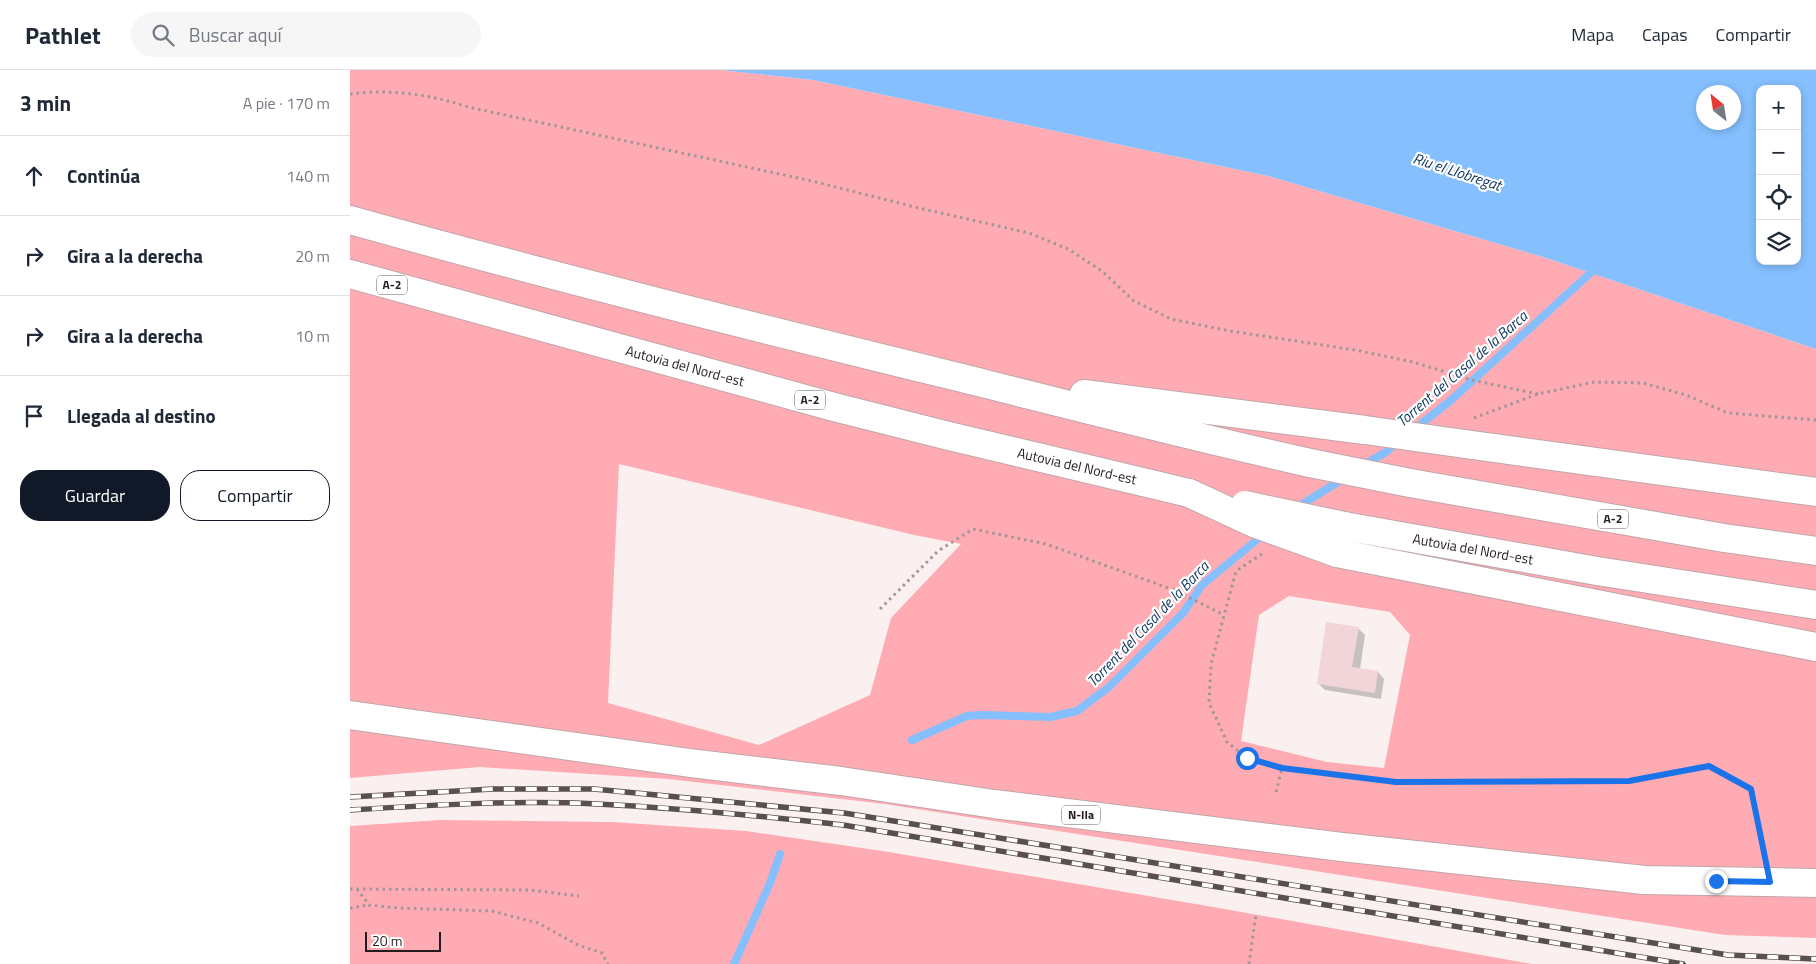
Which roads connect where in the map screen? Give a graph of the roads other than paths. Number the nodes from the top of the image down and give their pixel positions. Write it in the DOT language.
graph roads {
  1 [pos="350,220"];
  2 [pos="350,274"];
  3 [pos="960,378"];
  4 [pos="1816,492"];
  5 [pos="1190,493"];
  6 [pos="1816,551"];
  7 [pos="1816,606"];
  8 [pos="1816,647"];
  9 [pos="350,715"];
  10 [pos="1816,883"];
  1 -- 3 [label="main road, A-2"];
  2 -- 5 [label="main road, Autovia del Nord-est / A-2"];
  3 -- 4 [label="main road, bridge"];
  3 -- 6 [label="main road, A-2, bridge"];
  5 -- 7 [label="main road, Autovia del Nord-est / A-2, bridge"];
  5 -- 8 [label="main road, bridge"];
  9 -- 10 [label="main road, N-IIa"];
}
